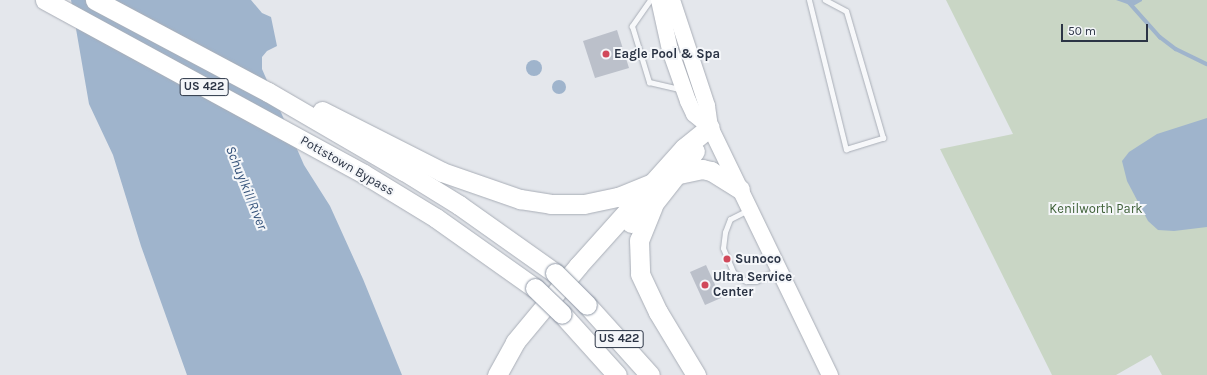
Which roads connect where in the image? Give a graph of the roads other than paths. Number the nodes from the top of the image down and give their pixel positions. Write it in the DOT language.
graph roads {
  1 [pos="45,0"];
  2 [pos="95,0"];
  3 [pos="650,0"];
  4 [pos="659,0"];
  5 [pos="672,0"];
  6 [pos="809,0"];
  7 [pos="825,0"];
  8 [pos="684,89"];
  9 [pos="268,92"];
  10 [pos="710,127"];
  11 [pos="679,174"];
  12 [pos="652,183"];
  13 [pos="740,189"];
  14 [pos="654,203"];
  15 [pos="749,210"];
  16 [pos="778,270"];
  17 [pos="562,314"];
  18 [pos="497,375"];
  19 [pos="509,375"];
  20 [pos="605,375"];
  21 [pos="617,375"];
  22 [pos="650,375"];
  23 [pos="696,375"];
  24 [pos="830,375"];
  1 -- 17 [label="highway, Pottstown Bypass / US 422, bridge"];
  2 -- 9 [label="highway, US 422"];
  3 -- 8 [label="lane"];
  4 -- 8 [label="main road"];
  5 -- 10 [label="main road"];
  6 -- 7 [label="lane"];
  8 -- 10 [label="main road"];
  9 -- 12 [label="highway"];
  9 -- 22 [label="highway, Pottstown Bypass / US 422, bridge"];
  10 -- 11 [label="highway"];
  10 -- 12 [label="highway"];
  10 -- 13 [label="main road"];
  11 -- 13 [label="highway"];
  11 -- 14 [label="highway"];
  12 -- 18 [label="highway"];
  13 -- 15 [label="main road"];
  14 -- 19 [label="highway"];
  14 -- 23 [label="highway"];
  15 -- 16 [label="main road"];
  15 -- 16 [label="lane"];
  16 -- 24 [label="main road"];
  17 -- 20 [label="highway"];
  17 -- 21 [label="highway, Pottstown Bypass / US 422"];
}
